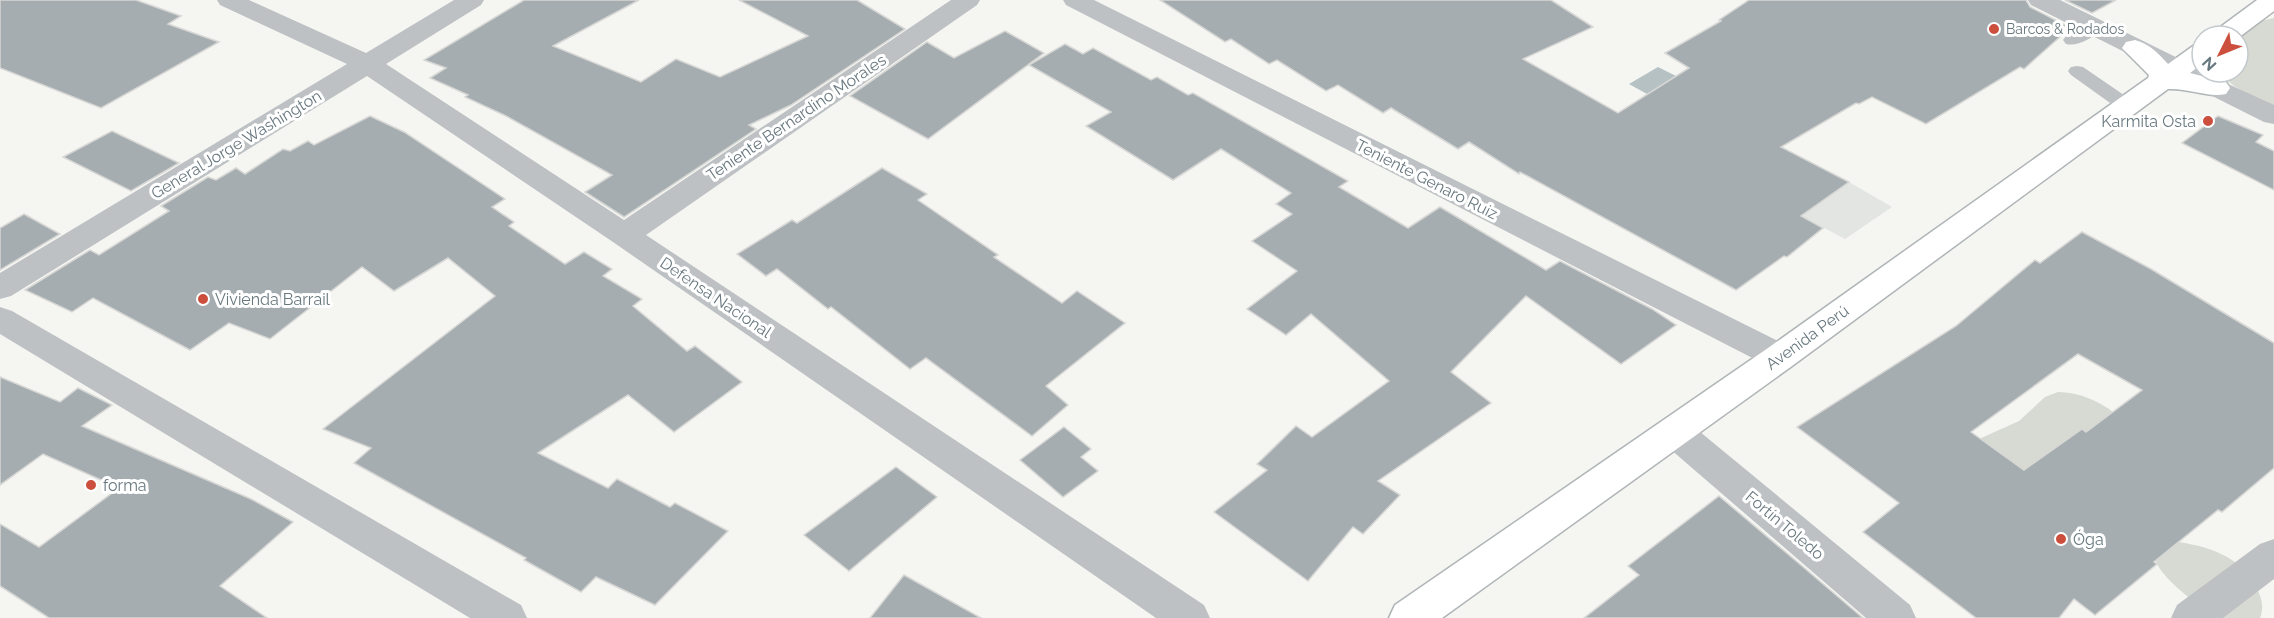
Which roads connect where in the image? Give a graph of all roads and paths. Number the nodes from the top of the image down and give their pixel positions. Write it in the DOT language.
graph roads {
  1 [pos="229,0"];
  2 [pos="472,0"];
  3 [pos="968,0"];
  4 [pos="1076,0"];
  5 [pos="2040,0"];
  6 [pos="2273,0"];
  7 [pos="2240,24"];
  8 [pos="2094,27"];
  9 [pos="2072,40"];
  10 [pos="2135,48"];
  11 [pos="368,64"];
  12 [pos="2183,66"];
  13 [pos="2077,71"];
  14 [pos="2127,106"];
  15 [pos="2274,116"];
  16 [pos="624,235"];
  17 [pos="0,288"];
  18 [pos="0,319"];
  19 [pos="1780,357"];
  20 [pos="1675,432"];
  21 [pos="2274,556"];
  22 [pos="506,618"];
  23 [pos="1189,618"];
  24 [pos="1410,618"];
  25 [pos="1895,618"];
  26 [pos="2192,618"];
  1 -- 11 [label="street, Defensa Nacional"];
  2 -- 11 [label="street, General Jorge Washington"];
  3 -- 16 [label="street, Teniente Bernardino Morales"];
  4 -- 19 [label="street, Teniente Genaro Ruiz"];
  5 -- 8 [label="street"];
  6 -- 7 [label="main road"];
  8 -- 9 [label="lane"];
  8 -- 10 [label="street"];
  10 -- 12 [label="main road"];
  11 -- 16 [label="street, Defensa Nacional"];
  11 -- 17 [label="street, General Jorge Washington"];
  12 -- 14 [label="main road, Avenida Perú"];
  12 -- 15 [label="street"];
  13 -- 14 [label="lane"];
  14 -- 19 [label="main road, Avenida Perú"];
  16 -- 23 [label="street, Defensa Nacional"];
  18 -- 22 [label="street"];
  19 -- 20 [label="main road, Avenida Perú"];
  20 -- 24 [label="main road, Avenida Perú"];
  20 -- 25 [label="street, Fortín Toledo"];
  21 -- 26 [label="street"];
}
